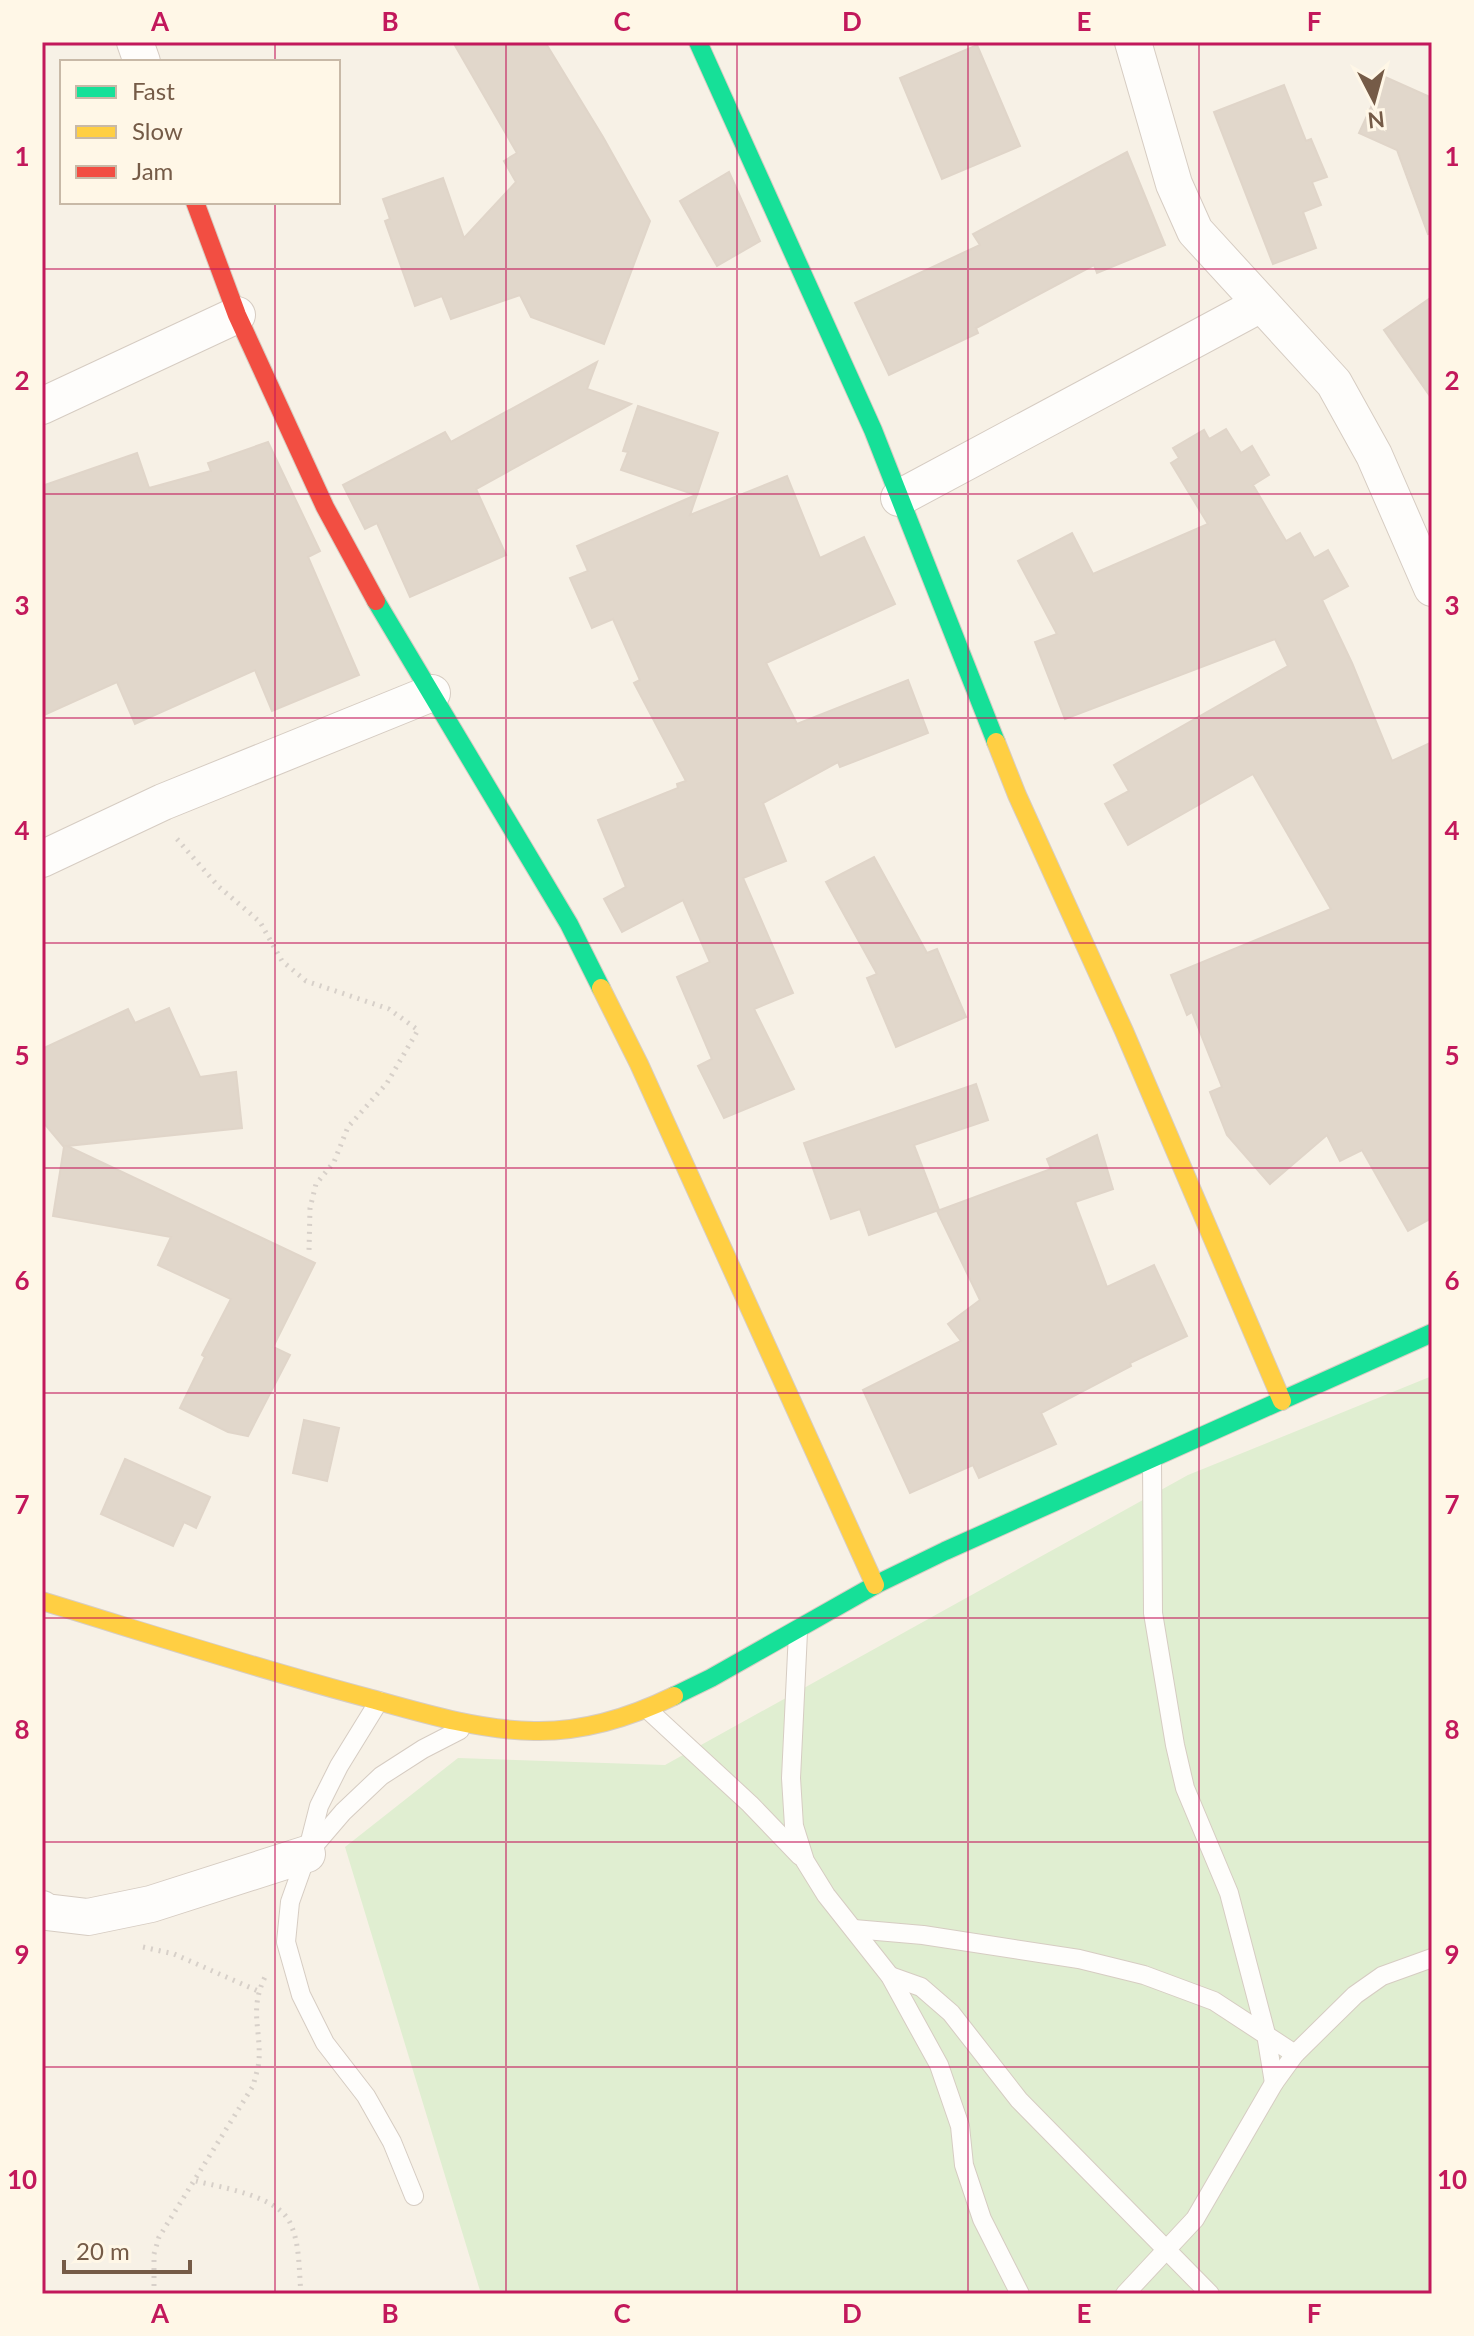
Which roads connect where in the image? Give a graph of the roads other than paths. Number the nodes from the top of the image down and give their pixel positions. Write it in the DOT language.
graph roads {
  1 [pos="698,42"];
  2 [pos="1133,42"];
  3 [pos="196,204"];
  4 [pos="1261,304"];
  5 [pos="237,315"];
  6 [pos="42,406"];
  7 [pos="899,498"];
  8 [pos="1432,588"];
  9 [pos="432,693"];
  10 [pos="42,859"];
  11 [pos="1432,1333"];
  12 [pos="1282,1401"];
  13 [pos="1152,1459"];
  14 [pos="875,1585"];
  15 [pos="42,1601"];
  16 [pos="798,1629"];
  17 [pos="379,1701"];
  18 [pos="647,1709"];
  19 [pos="470,1725"];
  20 [pos="307,1854"];
  21 [pos="805,1861"];
  22 [pos="42,1909"];
  23 [pos="854,1929"];
  24 [pos="1432,1958"];
  25 [pos="890,1976"];
  26 [pos="1266,2034"];
  27 [pos="1295,2054"];
  28 [pos="1274,2083"];
  29 [pos="414,2196"];
  30 [pos="1164,2250"];
  31 [pos="1020,2294"];
  32 [pos="1125,2294"];
  33 [pos="1210,2294"];
  1 -- 7 [label="street"];
  2 -- 4 [label="street"];
  3 -- 5 [label="street"];
  4 -- 7 [label="street"];
  4 -- 8 [label="street"];
  5 -- 6 [label="street"];
  5 -- 9 [label="street"];
  7 -- 12 [label="street"];
  9 -- 10 [label="street"];
  9 -- 14 [label="street"];
  11 -- 12 [label="street"];
  12 -- 13 [label="street"];
  13 -- 14 [label="street"];
  13 -- 26 [label="lane"];
  14 -- 16 [label="street"];
  15 -- 17 [label="street"];
  16 -- 18 [label="street"];
  16 -- 21 [label="lane"];
  17 -- 19 [label="street"];
  17 -- 20 [label="lane"];
  18 -- 19 [label="street"];
  18 -- 21 [label="lane"];
  19 -- 20 [label="lane"];
  20 -- 22 [label="street"];
  20 -- 29 [label="lane"];
  21 -- 23 [label="lane"];
  23 -- 25 [label="lane"];
  23 -- 26 [label="lane"];
  24 -- 27 [label="lane"];
  25 -- 30 [label="lane"];
  25 -- 31 [label="lane"];
  26 -- 27 [label="lane"];
  26 -- 28 [label="lane"];
  27 -- 28 [label="lane"];
  28 -- 30 [label="lane"];
  30 -- 32 [label="lane"];
  30 -- 33 [label="lane"];
}
